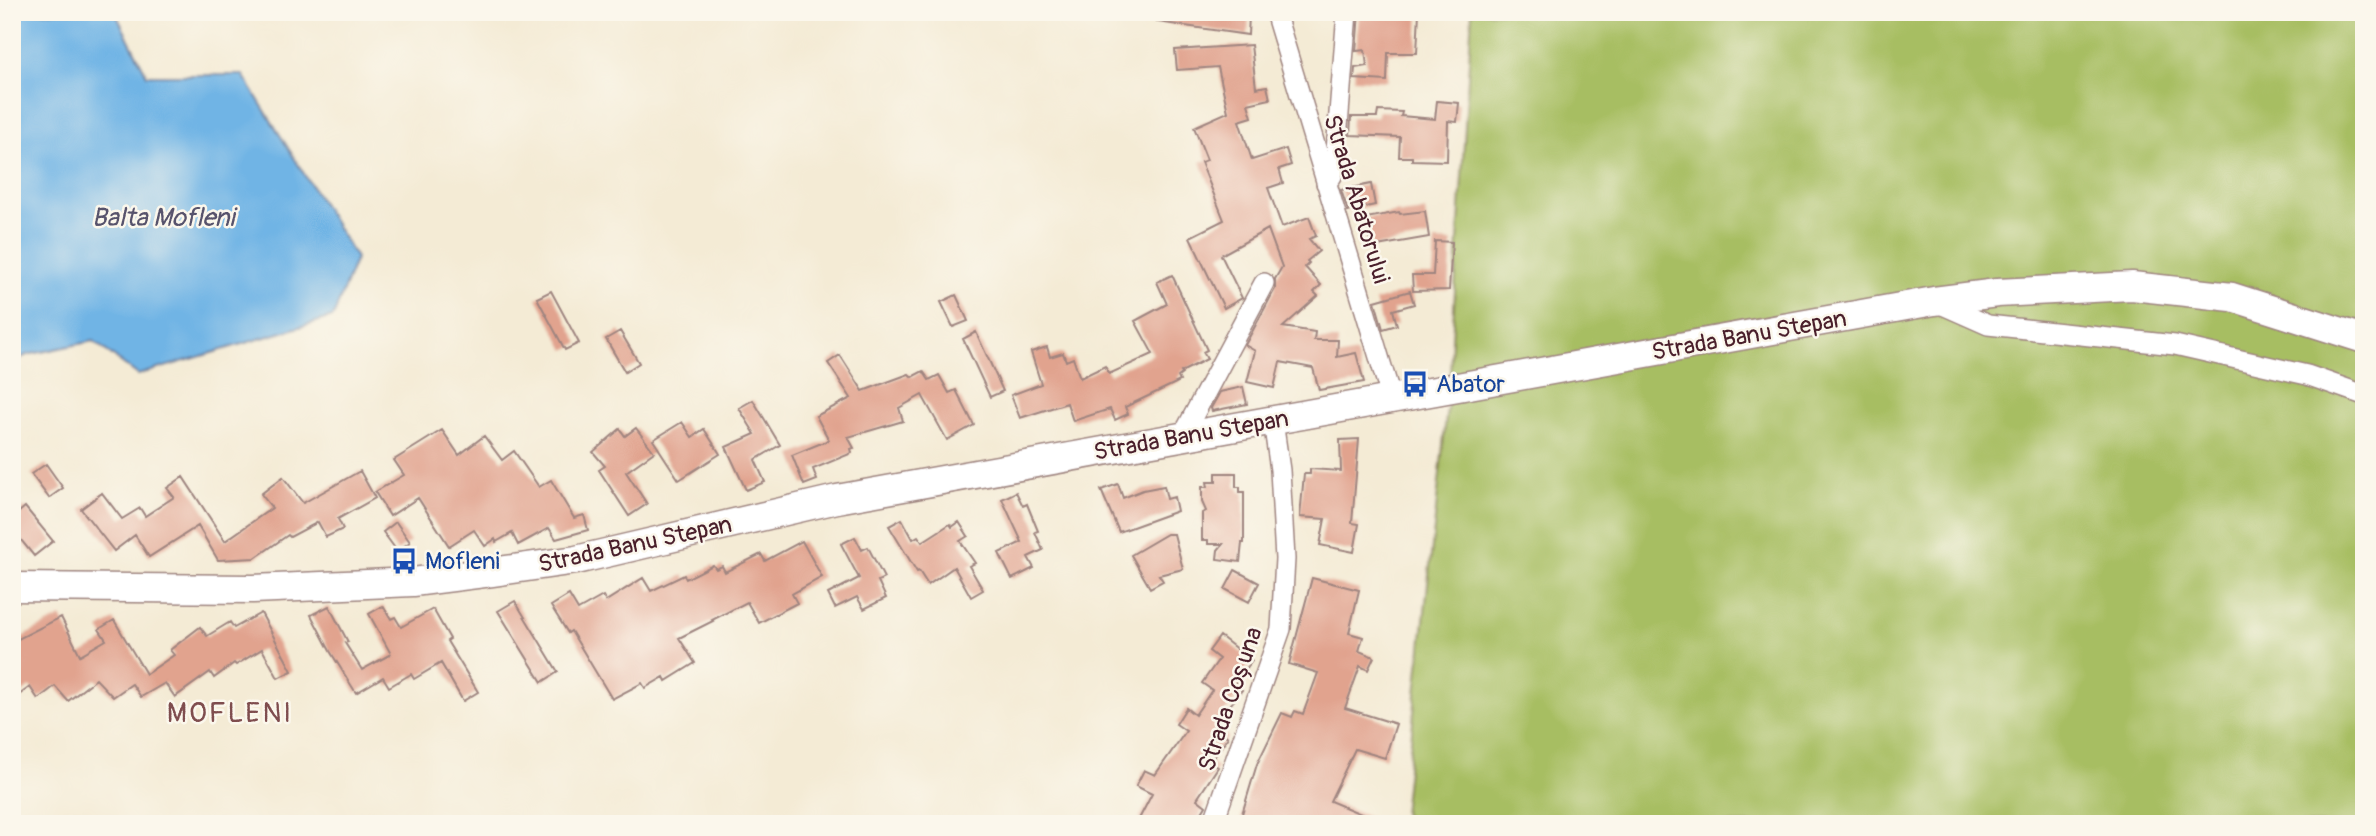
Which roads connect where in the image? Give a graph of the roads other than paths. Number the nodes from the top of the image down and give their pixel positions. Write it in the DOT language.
graph roads {
  1 [pos="1275,12"];
  2 [pos="1347,12"];
  3 [pos="1326,183"];
  4 [pos="1264,283"];
  5 [pos="1934,301"];
  6 [pos="2364,339"];
  7 [pos="2364,395"];
  8 [pos="1392,400"];
  9 [pos="1273,421"];
  10 [pos="1182,437"];
  11 [pos="12,587"];
  12 [pos="1213,824"];
  1 -- 3 [label="street, Strada Abatorului"];
  2 -- 3 [label="street"];
  3 -- 8 [label="street, Strada Abatorului"];
  4 -- 10 [label="street"];
  5 -- 6 [label="main road, Strada Banu Stepan"];
  5 -- 7 [label="street"];
  5 -- 8 [label="main road, Strada Banu Stepan"];
  8 -- 9 [label="main road, Strada Banu Stepan"];
  9 -- 10 [label="main road, Strada Banu Stepan"];
  9 -- 12 [label="street, Strada Coșuna"];
  10 -- 11 [label="main road, Strada Banu Stepan"];
}
